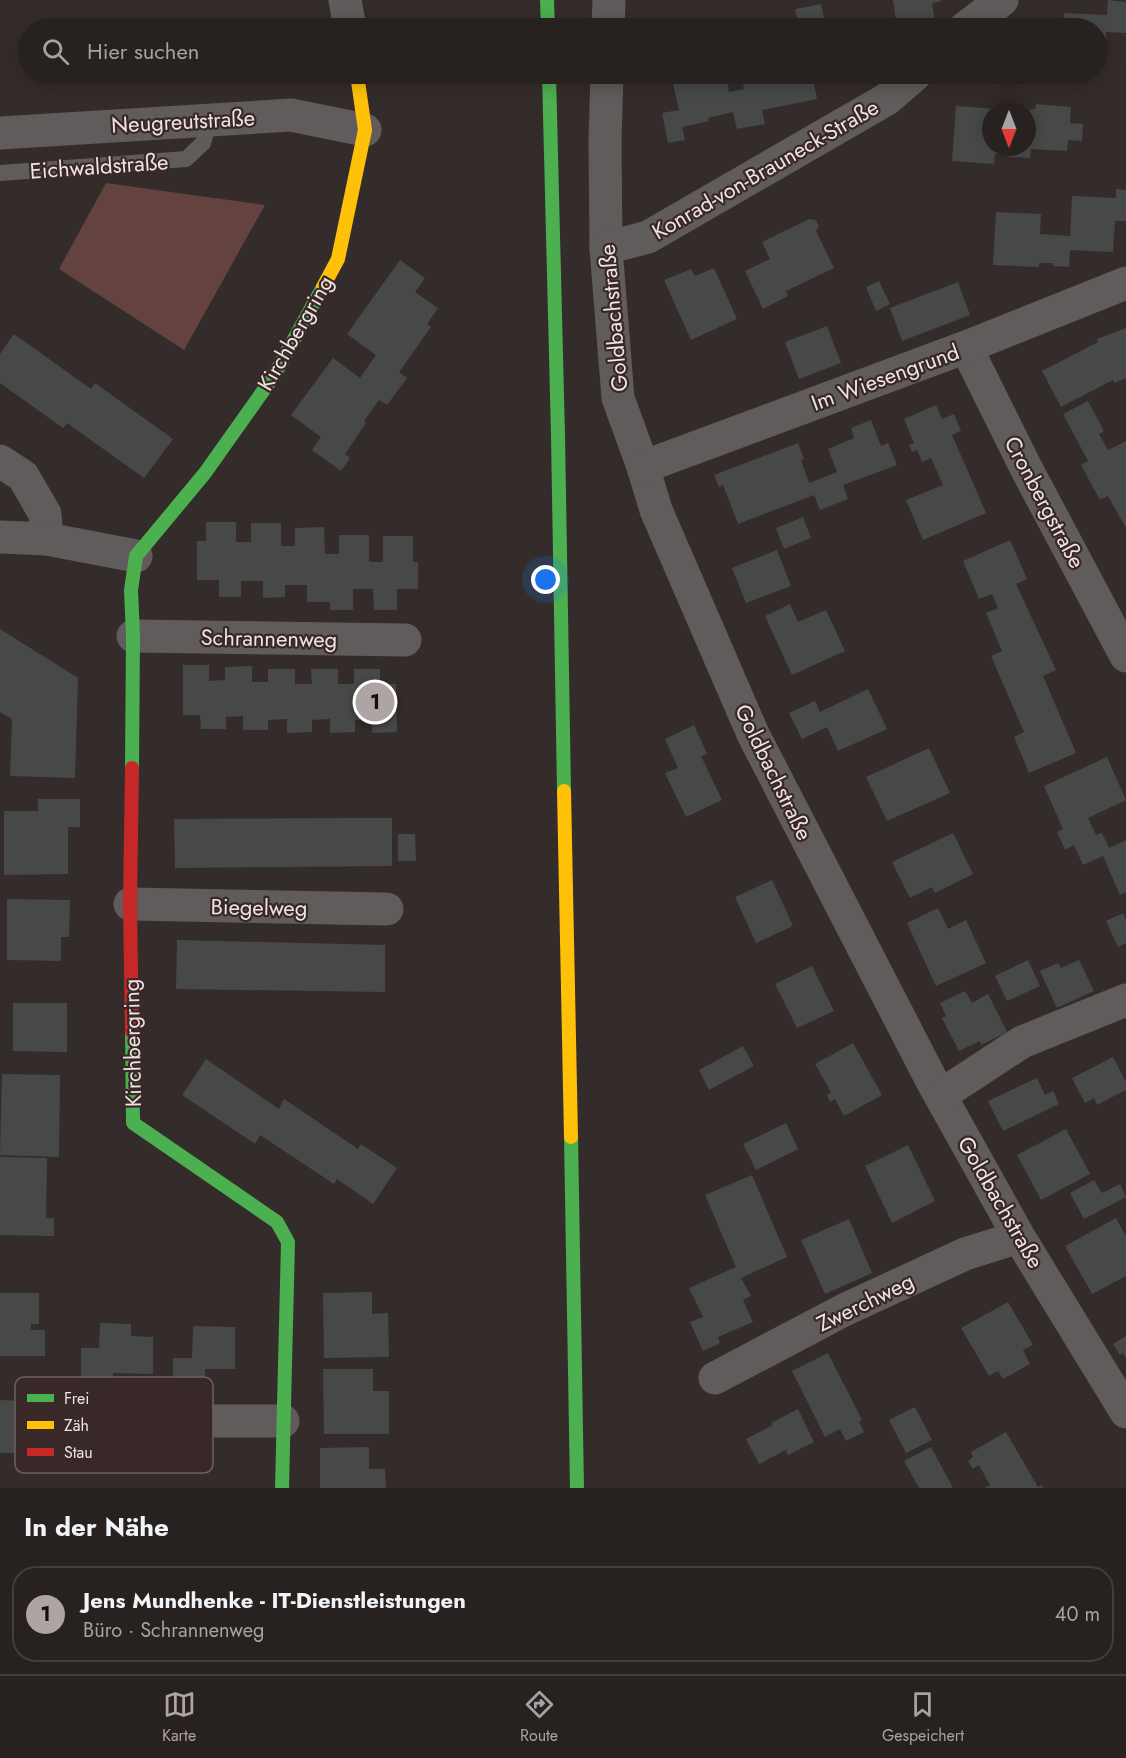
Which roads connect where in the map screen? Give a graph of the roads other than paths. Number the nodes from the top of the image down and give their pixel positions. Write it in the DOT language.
graph roads {
  1 [pos="345,0"];
  2 [pos="547,0"];
  3 [pos="609,0"];
  4 [pos="1002,0"];
  5 [pos="348,18"];
  6 [pos="548,18"];
  7 [pos="608,18"];
  8 [pos="979,18"];
  9 [pos="358,84"];
  10 [pos="549,84"];
  11 [pos="607,84"];
  12 [pos="904,84"];
  13 [pos="210,119"];
  14 [pos="365,130"];
  15 [pos="0,133"];
  16 [pos="0,173"];
  17 [pos="606,248"];
  18 [pos="1126,284"];
  19 [pos="966,347"];
  20 [pos="0,461"];
  21 [pos="643,467"];
  22 [pos="0,537"];
  23 [pos="47,539"];
  24 [pos="136,556"];
  25 [pos="133,636"];
  26 [pos="405,640"];
  27 [pos="1126,656"];
  28 [pos="130,904"];
  29 [pos="387,909"];
  30 [pos="1126,1000"];
  31 [pos="941,1095"];
  32 [pos="1019,1237"];
  33 [pos="715,1378"];
  34 [pos="1125,1406"];
  35 [pos="213,1421"];
  36 [pos="283,1421"];
  37 [pos="282,1488"];
  38 [pos="577,1488"];
  1 -- 5 [label="street"];
  2 -- 6 [label="street"];
  3 -- 7 [label="street"];
  4 -- 8 [label="street"];
  9 -- 14 [label="street, Kirchbergring"];
  10 -- 38 [label="street"];
  11 -- 17 [label="street, Goldbachstraße"];
  12 -- 17 [label="street, Konrad-von-Brauneck-Straße"];
  13 -- 14 [label="street, Neugreutstraße"];
  13 -- 15 [label="street, Neugreutstraße"];
  13 -- 16 [label="lane, Eichwaldstraße"];
  14 -- 24 [label="street, Kirchbergring"];
  17 -- 21 [label="street, Goldbachstraße"];
  18 -- 19 [label="street, Im Wiesengrund"];
  19 -- 21 [label="street, Im Wiesengrund"];
  19 -- 27 [label="street, Cronbergstraße"];
  20 -- 23 [label="street"];
  21 -- 31 [label="street, Goldbachstraße"];
  22 -- 23 [label="street"];
  23 -- 24 [label="street"];
  24 -- 25 [label="street, Kirchbergring"];
  25 -- 26 [label="street, Schrannenweg"];
  25 -- 28 [label="street, Kirchbergring"];
  28 -- 29 [label="street, Biegelweg"];
  28 -- 36 [label="street, Kirchbergring"];
  30 -- 31 [label="street"];
  31 -- 32 [label="street, Goldbachstraße"];
  32 -- 33 [label="street, Zwerchweg"];
  32 -- 34 [label="street, Goldbachstraße"];
  35 -- 36 [label="street"];
  36 -- 37 [label="street, Kirchbergring"];
}
